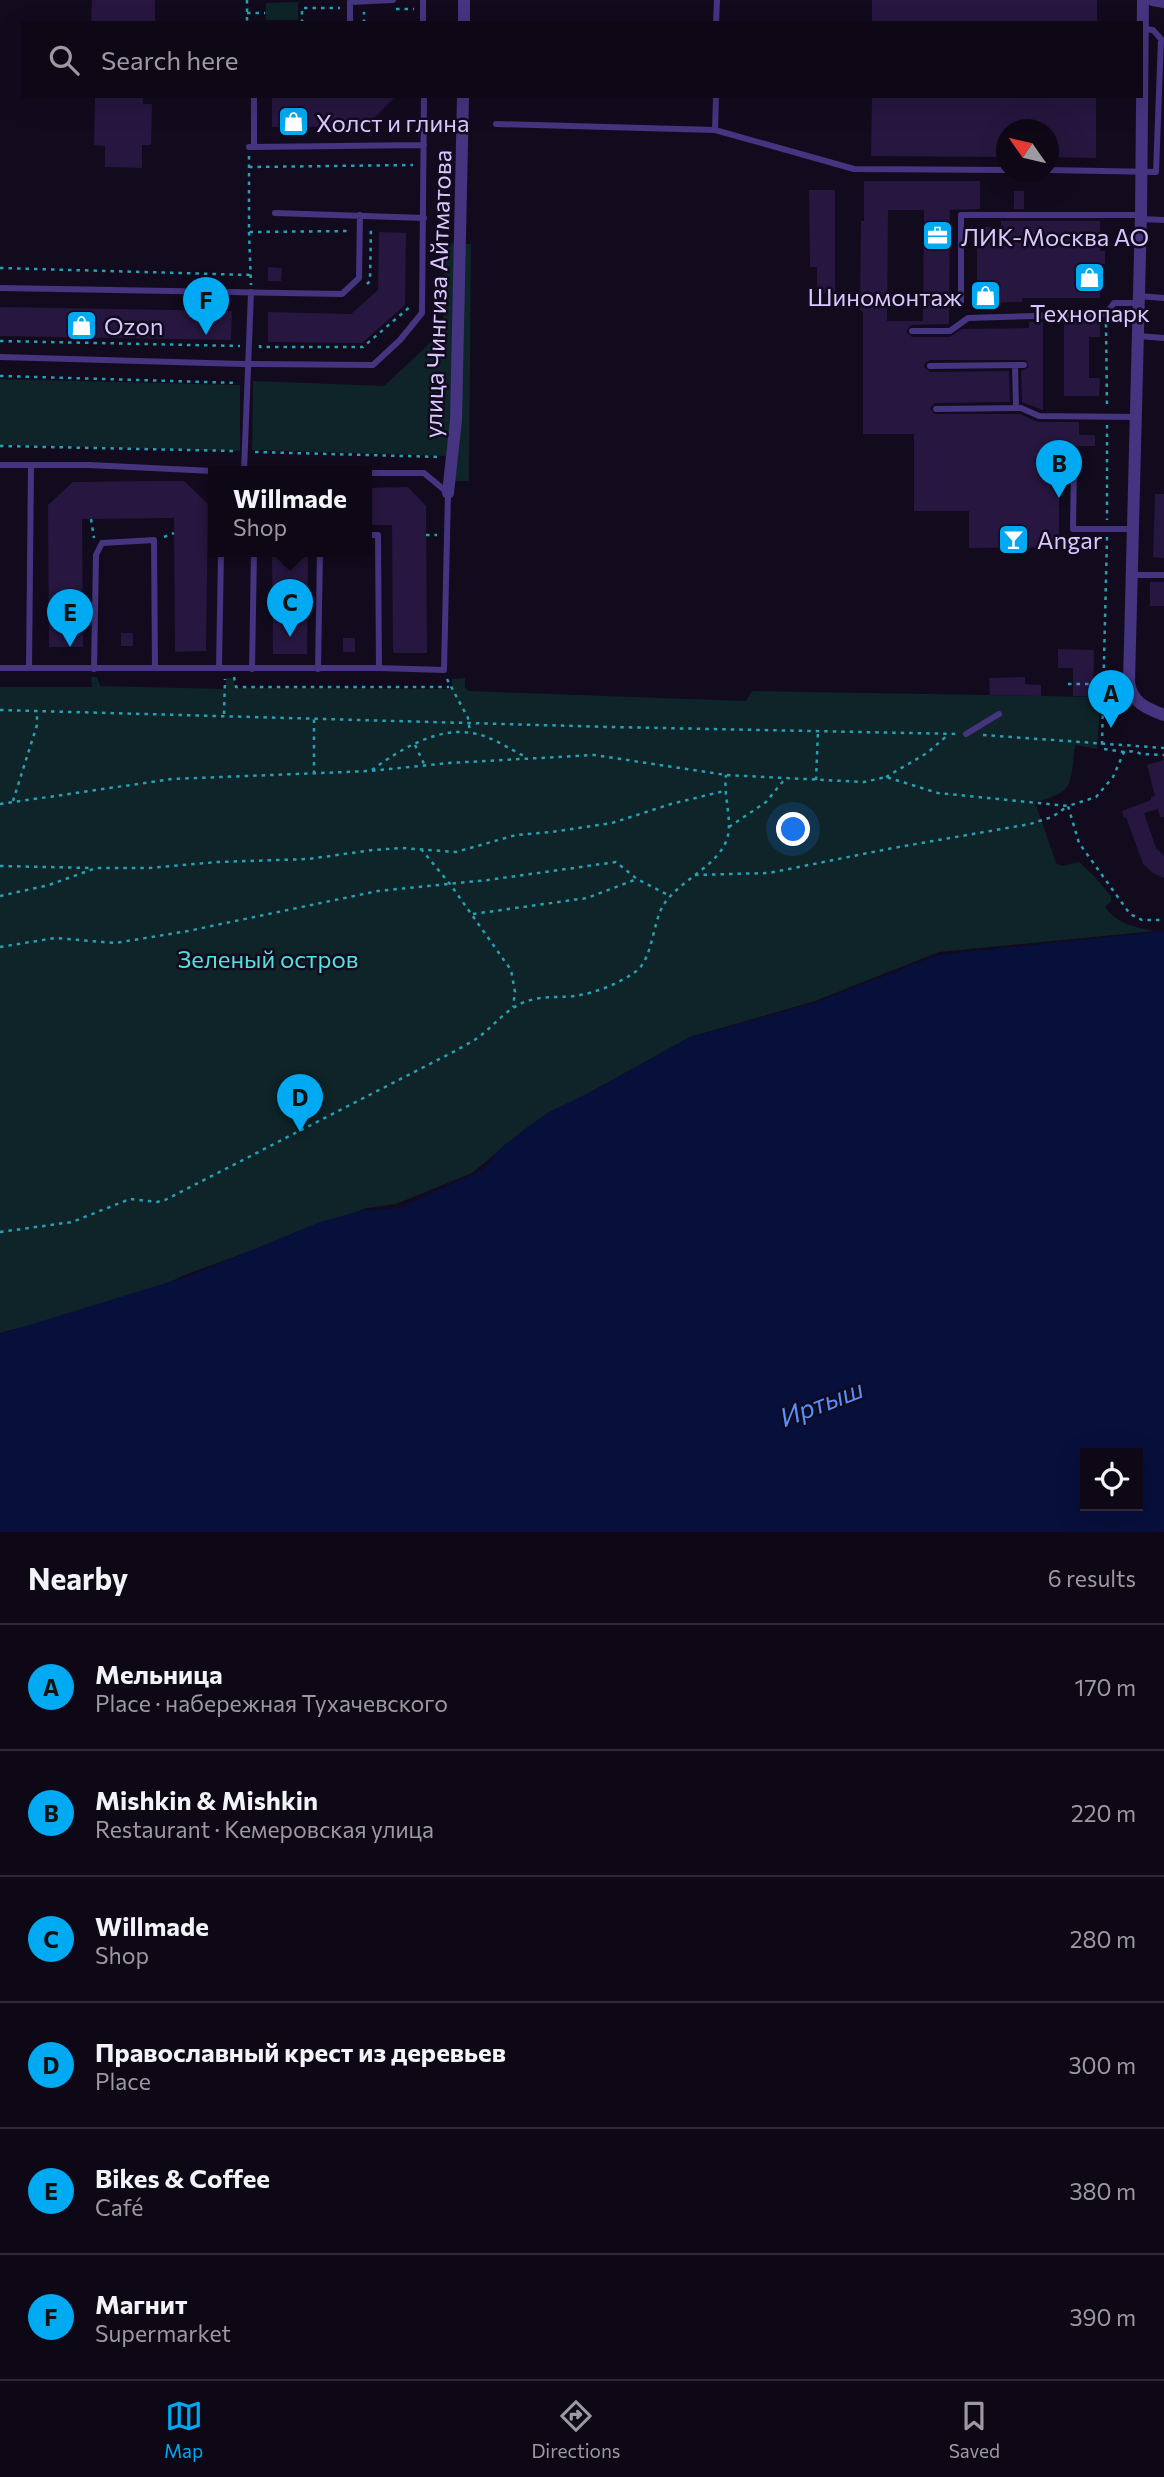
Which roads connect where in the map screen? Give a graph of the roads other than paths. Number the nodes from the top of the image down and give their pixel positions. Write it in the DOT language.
graph roads {
  1 [pos="393,0"];
  2 [pos="423,0"];
  3 [pos="464,0"];
  4 [pos="717,0"];
  5 [pos="1143,0"];
  6 [pos="1153,0"];
  7 [pos="1164,2"];
  8 [pos="350,21"];
  9 [pos="423,21"];
  10 [pos="464,21"];
  11 [pos="716,21"];
  12 [pos="1143,29"];
  13 [pos="254,98"];
  14 [pos="424,98"];
  15 [pos="463,98"];
  16 [pos="716,98"];
  17 [pos="1142,98"];
  18 [pos="496,124"];
  19 [pos="715,130"];
  20 [pos="424,145"];
  21 [pos="996,170"];
  22 [pos="1059,170"];
  23 [pos="1141,171"];
  24 [pos="275,213"];
  25 [pos="360,215"];
  26 [pos="1140,217"];
  27 [pos="424,218"];
  28 [pos="1164,220"];
  29 [pos="0,288"];
  30 [pos="251,292"];
  31 [pos="1164,298"];
  32 [pos="1139,300"];
  33 [pos="961,301"];
  34 [pos="912,331"];
  35 [pos="1137,336"];
  36 [pos="1164,338"];
  37 [pos="0,357"];
  38 [pos="248,364"];
  39 [pos="1015,365"];
  40 [pos="1024,365"];
  41 [pos="930,366"];
  42 [pos="1016,408"];
  43 [pos="936,409"];
  44 [pos="1135,417"];
  45 [pos="1074,462"];
  46 [pos="0,465"];
  47 [pos="32,465"];
  48 [pos="245,466"];
  49 [pos="208,471"];
  50 [pos="372,473"];
  51 [pos="449,493"];
  52 [pos="1132,529"];
  53 [pos="372,535"];
  54 [pos="221,557"];
  55 [pos="254,557"];
  56 [pos="320,557"];
  57 [pos="1131,575"];
  58 [pos="1164,575"];
  59 [pos="0,668"];
  60 [pos="29,668"];
  61 [pos="155,668"];
  62 [pos="219,668"];
  63 [pos="379,668"];
  64 [pos="94,669"];
  65 [pos="252,669"];
  66 [pos="318,669"];
  67 [pos="999,714"];
  68 [pos="1164,715"];
  69 [pos="966,734"];
  1 -- 8 [label="lane"];
  2 -- 9 [label="lane"];
  3 -- 10 [label="street"];
  4 -- 11 [label="lane"];
  5 -- 12 [label="street"];
  6 -- 7 [label="street"];
  12 -- 23 [label="lane"];
  13 -- 20 [label="lane"];
  14 -- 20 [label="lane"];
  15 -- 51 [label="street, улица Чингиза Айтматова"];
  16 -- 19 [label="lane"];
  17 -- 23 [label="street"];
  18 -- 19 [label="lane"];
  19 -- 21 [label="lane"];
  20 -- 27 [label="lane"];
  22 -- 23 [label="lane"];
  23 -- 26 [label="street"];
  24 -- 25 [label="lane"];
  25 -- 27 [label="lane"];
  25 -- 30 [label="lane"];
  26 -- 28 [label="lane"];
  26 -- 32 [label="street"];
  26 -- 33 [label="lane"];
  27 -- 38 [label="lane"];
  29 -- 30 [label="lane"];
  30 -- 38 [label="lane"];
  31 -- 32 [label="lane"];
  32 -- 34 [label="lane"];
  32 -- 35 [label="street"];
  35 -- 36 [label="lane"];
  35 -- 44 [label="street"];
  37 -- 38 [label="lane"];
  38 -- 48 [label="lane"];
  39 -- 40 [label="lane"];
  39 -- 41 [label="lane"];
  39 -- 42 [label="lane"];
  42 -- 43 [label="lane"];
  42 -- 44 [label="lane"];
  44 -- 52 [label="street"];
  45 -- 52 [label="lane"];
  46 -- 47 [label="lane"];
  47 -- 49 [label="lane"];
  47 -- 60 [label="lane"];
  50 -- 51 [label="lane"];
  51 -- 63 [label="lane"];
  52 -- 57 [label="street"];
  53 -- 63 [label="lane"];
  54 -- 62 [label="lane"];
  55 -- 65 [label="lane"];
  56 -- 66 [label="lane"];
  57 -- 58 [label="lane"];
  57 -- 68 [label="street"];
  59 -- 60 [label="lane"];
  60 -- 64 [label="lane"];
  61 -- 62 [label="lane"];
  61 -- 64 [label="lane"];
  61 -- 64 [label="lane"];
  62 -- 65 [label="lane"];
  63 -- 66 [label="lane"];
  65 -- 66 [label="lane"];
  67 -- 69 [label="lane"];
}
